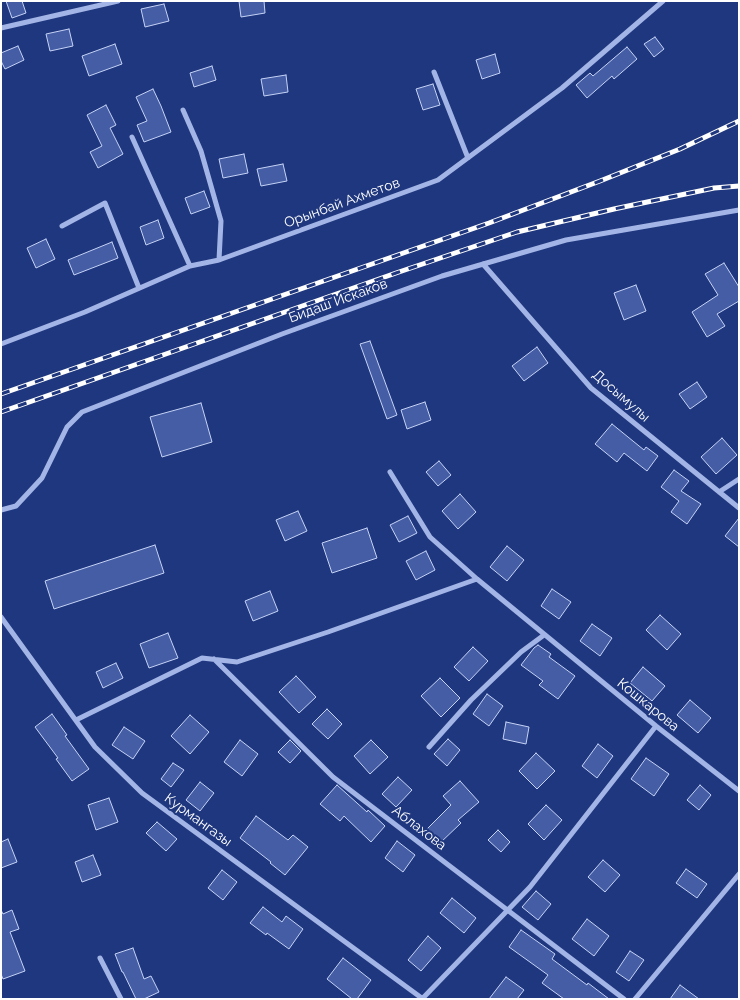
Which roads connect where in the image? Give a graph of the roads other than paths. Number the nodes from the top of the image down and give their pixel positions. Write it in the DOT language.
graph roads {
  1 [pos="118,1"];
  2 [pos="662,1"];
  3 [pos="1,28"];
  4 [pos="434,72"];
  5 [pos="182,110"];
  6 [pos="132,137"];
  7 [pos="468,158"];
  8 [pos="739,210"];
  9 [pos="62,226"];
  10 [pos="219,260"];
  11 [pos="483,264"];
  12 [pos="190,266"];
  13 [pos="139,288"];
  14 [pos="1,344"];
  15 [pos="390,472"];
  16 [pos="739,479"];
  17 [pos="719,492"];
  18 [pos="739,508"];
  19 [pos="1,510"];
  20 [pos="477,579"];
  21 [pos="1,617"];
  22 [pos="544,635"];
  23 [pos="214,660"];
  24 [pos="76,720"];
  25 [pos="656,726"];
  26 [pos="429,747"];
  27 [pos="739,791"];
  28 [pos="739,874"];
  29 [pos="508,910"];
  30 [pos="100,958"];
  31 [pos="121,999"];
  32 [pos="423,999"];
  33 [pos="624,999"];
  34 [pos="635,999"];
  1 -- 3 [label="street"];
  2 -- 7 [label="street, Орынбай Ахметов"];
  4 -- 7 [label="street"];
  5 -- 10 [label="street"];
  6 -- 12 [label="street"];
  7 -- 10 [label="street, Орынбай Ахметов"];
  8 -- 11 [label="street, Бидаш Искаков"];
  9 -- 13 [label="street"];
  10 -- 12 [label="street, Орынбай Ахметов"];
  11 -- 17 [label="street, Досымулы"];
  11 -- 19 [label="street, Бидаш Искаков"];
  12 -- 13 [label="street, Орынбай Ахметов"];
  13 -- 14 [label="street, Орынбай Ахметов"];
  15 -- 20 [label="street, Кошкарова"];
  16 -- 17 [label="street"];
  17 -- 18 [label="street, Досымулы"];
  20 -- 22 [label="street, Кошкарова"];
  20 -- 23 [label="street"];
  21 -- 24 [label="street, Курмангазы"];
  22 -- 25 [label="street, Кошкарова"];
  22 -- 26 [label="street"];
  23 -- 24 [label="street"];
  23 -- 29 [label="street, Аблахова"];
  24 -- 32 [label="street, Курмангазы"];
  25 -- 27 [label="street, Кошкарова"];
  25 -- 29 [label="street"];
  28 -- 34 [label="street"];
  29 -- 32 [label="street"];
  29 -- 33 [label="street, Аблахова"];
  30 -- 31 [label="street"];
}
